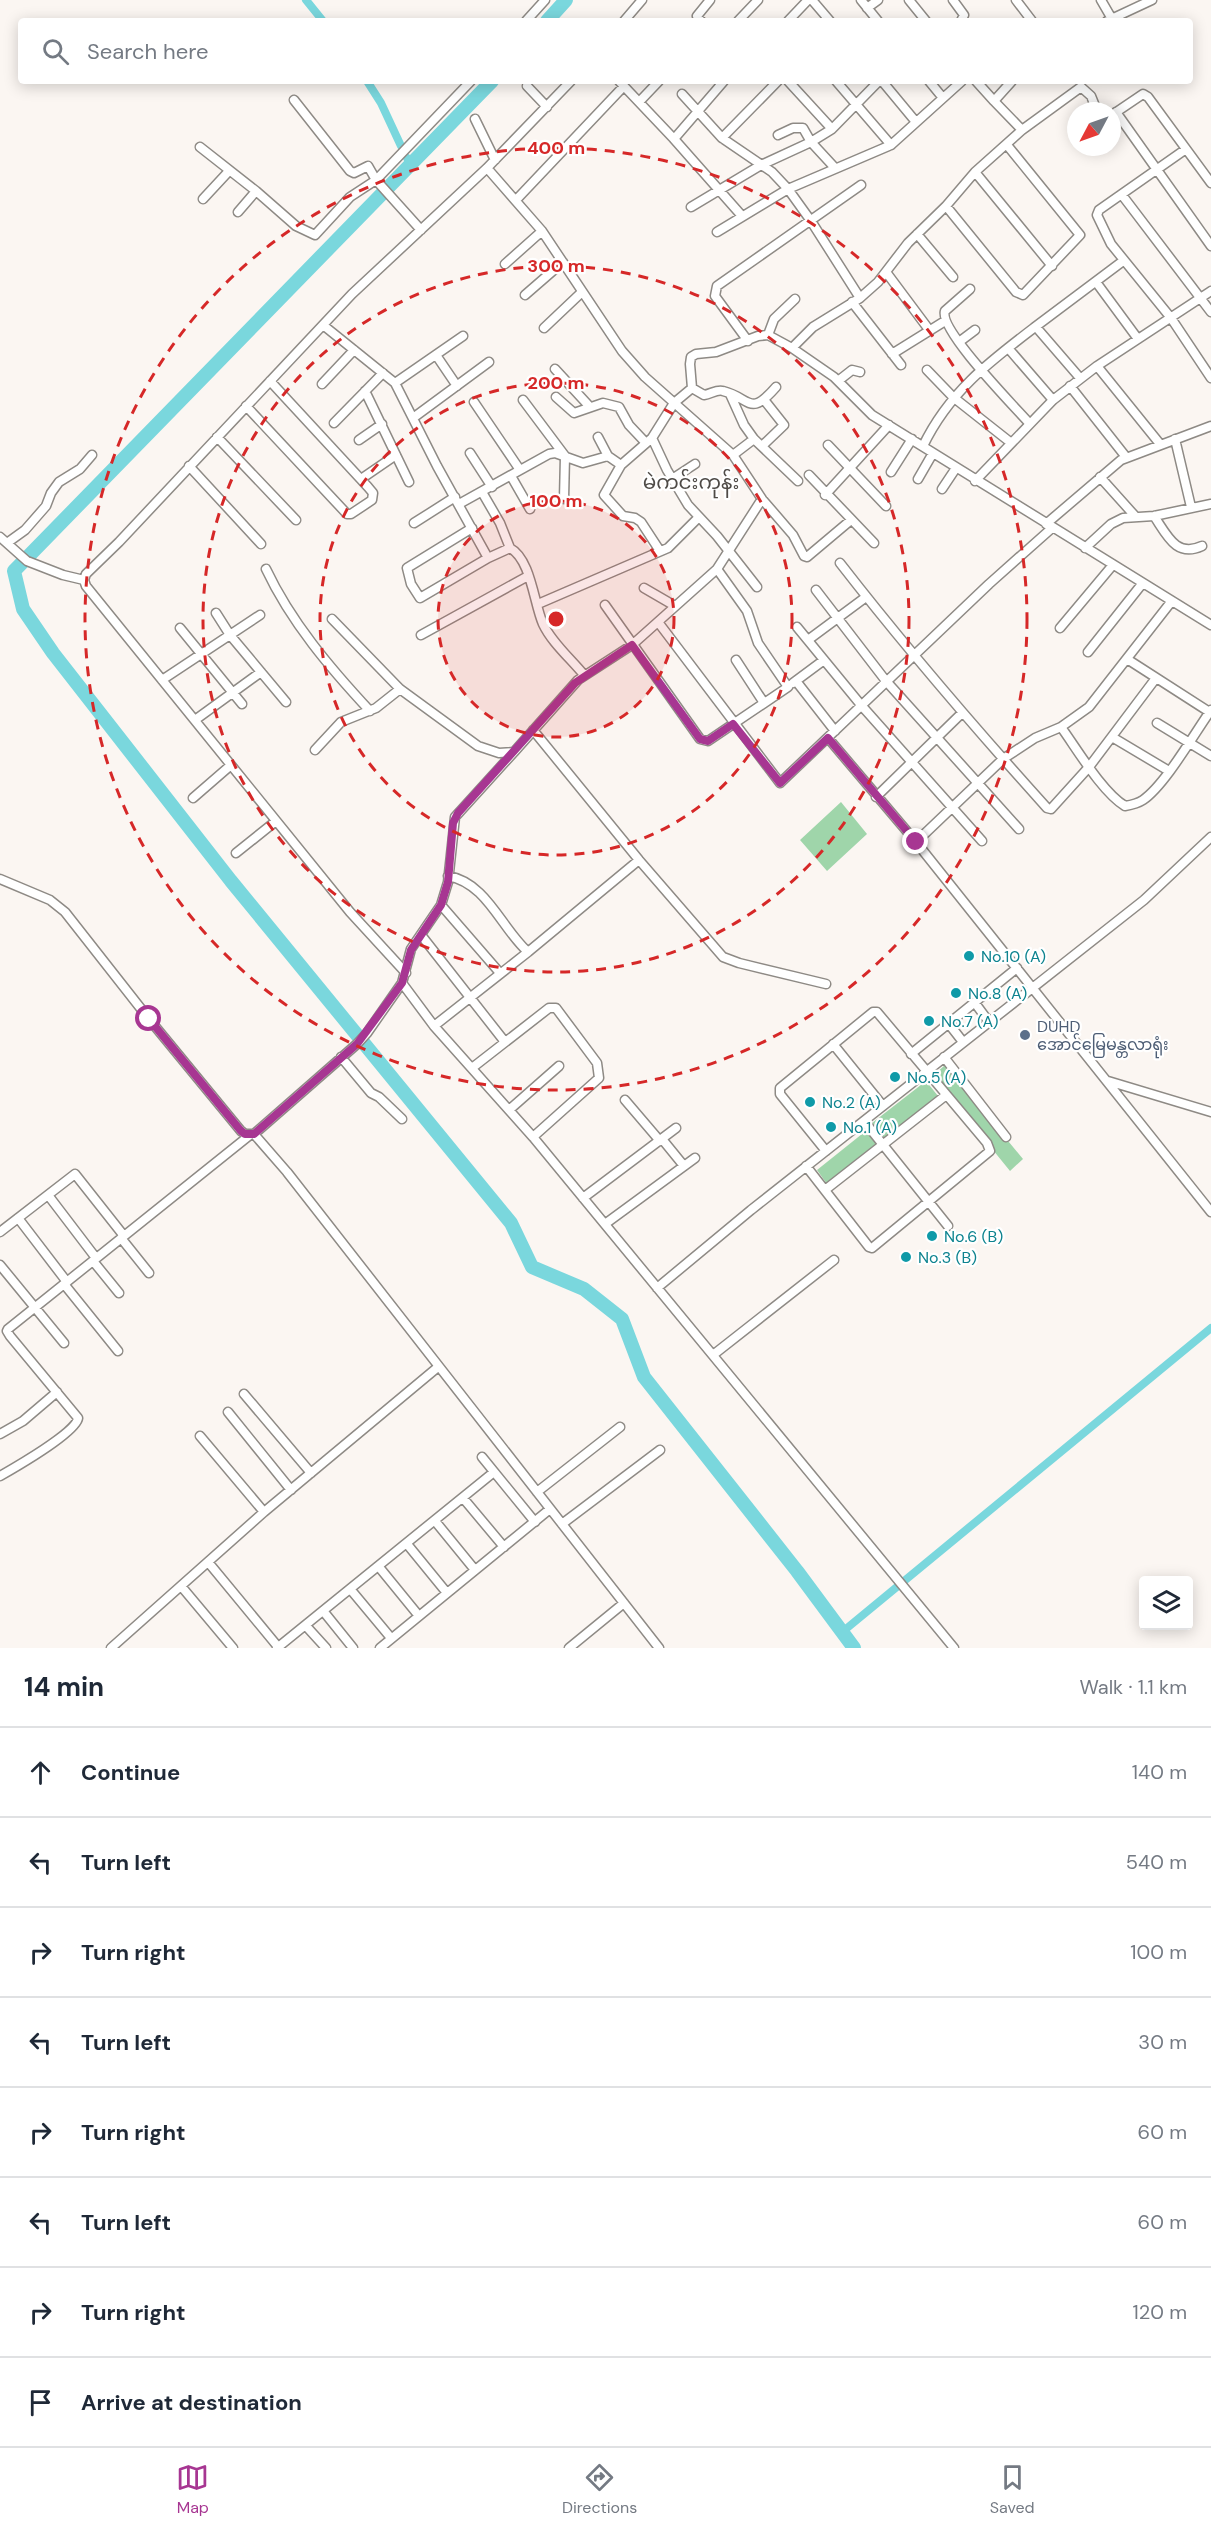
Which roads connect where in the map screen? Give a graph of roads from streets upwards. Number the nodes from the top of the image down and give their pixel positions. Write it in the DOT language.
graph roads {
  1 [pos="545,0"];
  2 [pos="642,0"];
  3 [pos="710,0"];
  4 [pos="758,0"];
  5 [pos="810,0"];
  6 [pos="861,0"];
  7 [pos="878,0"];
  8 [pos="909,0"];
  9 [pos="953,0"];
  10 [pos="1016,0"];
  11 [pos="1101,0"];
  12 [pos="1152,0"];
  13 [pos="867,8"];
  14 [pos="528,18"];
  15 [pos="627,18"];
  16 [pos="698,18"];
  17 [pos="741,18"];
  18 [pos="791,18"];
  19 [pos="827,18"];
  20 [pos="875,18"];
  21 [pos="924,18"];
  22 [pos="963,18"];
  23 [pos="1030,18"];
  24 [pos="1109,18"];
  25 [pos="1114,18"];
  26 [pos="468,84"];
  27 [pos="568,84"];
  28 [pos="622,84"];
  29 [pos="656,84"];
  30 [pos="719,84"];
  31 [pos="775,84"];
  32 [pos="791,84"];
  33 [pos="839,84"];
  34 [pos="878,84"];
  35 [pos="884,84"];
  36 [pos="931,84"];
  37 [pos="959,84"];
  38 [pos="979,84"];
  39 [pos="1009,84"];
  40 [pos="527,86"];
  41 [pos="682,94"];
  42 [pos="943,98"];
  43 [pos="294,100"];
  44 [pos="994,101"];
  45 [pos="639,102"];
  46 [pos="1093,102"];
  47 [pos="857,105"];
  48 [pos="547,107"];
  49 [pos="1121,108"];
  50 [pos="698,112"];
  51 [pos="475,119"];
  52 [pos="916,122"];
  53 [pos="1121,122"];
  54 [pos="832,129"];
  55 [pos="1022,130"];
  56 [pos="778,135"];
  57 [pos="722,138"];
  58 [pos="674,139"];
  59 [pos="811,142"];
  60 [pos="891,145"];
  61 [pos="1007,145"];
  62 [pos="200,147"];
  63 [pos="1186,149"];
  64 [pos="495,160"];
  65 [pos="761,165"];
  66 [pos="487,168"];
  67 [pos="836,168"];
  68 [pos="1156,170"];
  69 [pos="229,171"];
  70 [pos="975,172"];
  71 [pos="376,180"];
  72 [pos="1211,183"];
  73 [pos="861,185"];
  74 [pos="788,189"];
  75 [pos="256,190"];
  76 [pos="718,191"];
  77 [pos="1122,195"];
  78 [pos="203,199"];
  79 [pos="516,200"];
  80 [pos="946,206"];
  81 [pos="691,207"];
  82 [pos="238,212"];
  83 [pos="742,216"];
  84 [pos="812,221"];
  85 [pos="421,230"];
  86 [pos="542,231"];
  87 [pos="717,232"];
  88 [pos="917,234"];
  89 [pos="1211,246"];
  90 [pos="1123,261"];
  91 [pos="563,262"];
  92 [pos="505,264"];
  93 [pos="1052,266"];
  94 [pos="886,272"];
  95 [pos="953,277"];
  96 [pos="1096,282"];
  97 [pos="970,289"];
  98 [pos="1211,291"];
  99 [pos="582,292"];
  100 [pos="525,295"];
  101 [pos="1201,297"];
  102 [pos="795,299"];
  103 [pos="856,300"];
  104 [pos="1211,312"];
  105 [pos="1171,318"];
  106 [pos="945,321"];
  107 [pos="323,326"];
  108 [pos="1036,327"];
  109 [pos="544,328"];
  110 [pos="975,330"];
  111 [pos="930,331"];
  112 [pos="768,335"];
  113 [pos="463,336"];
  114 [pos="1138,339"];
  115 [pos="959,342"];
  116 [pos="743,343"];
  117 [pos="792,348"];
  118 [pos="1008,348"];
  119 [pos="354,350"];
  120 [pos="892,354"];
  121 [pos="436,355"];
  122 [pos="489,362"];
  123 [pos="901,365"];
  124 [pos="1097,366"];
  125 [pos="555,369"];
  126 [pos="980,369"];
  127 [pos="927,370"];
  128 [pos="860,372"];
  129 [pos="383,373"];
  130 [pos="1080,378"];
  131 [pos="1211,378"];
  132 [pos="270,381"];
  133 [pos="838,381"];
  134 [pos="395,383"];
  135 [pos="322,384"];
  136 [pos="457,386"];
  137 [pos="1070,386"];
  138 [pos="777,387"];
  139 [pos="692,388"];
  140 [pos="365,391"];
  141 [pos="730,394"];
  142 [pos="556,397"];
  143 [pos="953,397"];
  144 [pos="523,400"];
  145 [pos="1053,400"];
  146 [pos="765,401"];
  147 [pos="474,402"];
  148 [pos="674,403"];
  149 [pos="246,406"];
  150 [pos="590,407"];
  151 [pos="412,418"];
  152 [pos="334,423"];
  153 [pos="382,424"];
  154 [pos="1030,424"];
  155 [pos="889,425"];
  156 [pos="1211,426"];
  157 [pos="598,436"];
  158 [pos="217,437"];
  159 [pos="754,439"];
  160 [pos="912,439"];
  161 [pos="1175,439"];
  162 [pos="359,440"];
  163 [pos="649,440"];
  164 [pos="1010,442"];
  165 [pos="1160,444"];
  166 [pos="828,445"];
  167 [pos="762,446"];
  168 [pos="923,446"];
  169 [pos="470,453"];
  170 [pos="933,453"];
  171 [pos="92,455"];
  172 [pos="396,455"];
  173 [pos="733,455"];
  174 [pos="565,456"];
  175 [pos="608,456"];
  176 [pos="1126,458"];
  177 [pos="695,464"];
  178 [pos="621,465"];
  179 [pos="189,466"];
  180 [pos="850,468"];
  181 [pos="956,468"];
  182 [pos="520,470"];
  183 [pos="891,472"];
  184 [pos="809,475"];
  185 [pos="511,476"];
  186 [pos="1100,477"];
  187 [pos="918,478"];
  188 [pos="361,479"];
  189 [pos="672,479"];
  190 [pos="975,480"];
  191 [pos="798,481"];
  192 [pos="409,482"];
  193 [pos="492,487"];
  194 [pos="942,489"];
  195 [pos="482,492"];
  196 [pos="825,495"];
  197 [pos="564,499"];
  198 [pos="762,499"];
  199 [pos="457,501"];
  200 [pos="1211,504"];
  201 [pos="885,506"];
  202 [pos="1191,507"];
  203 [pos="530,509"];
  204 [pos="1135,516"];
  205 [pos="1154,516"];
  206 [pos="699,517"];
  207 [pos="296,520"];
  208 [pos="851,520"];
  209 [pos="414,523"];
  210 [pos="1049,526"];
  211 [pos="472,528"];
  212 [pos="4,540"];
  213 [pos="874,543"];
  214 [pos="261,544"];
  215 [pos="1202,546"];
  216 [pos="510,548"];
  217 [pos="1085,548"];
  218 [pos="728,550"];
  219 [pos="660,551"];
  220 [pos="488,558"];
  221 [pos="840,563"];
  222 [pos="1112,566"];
  223 [pos="266,569"];
  224 [pos="717,569"];
  225 [pos="528,576"];
  226 [pos="84,580"];
  227 [pos="1142,584"];
  228 [pos="757,587"];
  229 [pos="644,588"];
  230 [pos="816,590"];
  231 [pos="866,597"];
  232 [pos="1172,602"];
  233 [pos="538,604"];
  234 [pos="604,605"];
  235 [pos="675,606"];
  236 [pos="216,613"];
  237 [pos="260,615"];
  238 [pos="838,618"];
  239 [pos="332,619"];
  240 [pos="658,622"];
  241 [pos="1211,625"];
  242 [pos="797,627"];
  243 [pos="180,628"];
  244 [pos="1060,628"];
  245 [pos="230,635"];
  246 [pos="421,635"];
  247 [pos="808,640"];
  248 [pos="632,645"];
  249 [pos="1088,652"];
  250 [pos="201,654"];
  251 [pos="912,656"];
  252 [pos="1127,659"];
  253 [pos="736,660"];
  254 [pos="824,660"];
  255 [pos="261,672"];
  256 [pos="584,675"];
  257 [pos="1156,678"];
  258 [pos="162,680"];
  259 [pos="796,681"];
  260 [pos="886,681"];
  261 [pos="788,687"];
  262 [pos="400,689"];
  263 [pos="233,692"];
  264 [pos="286,702"];
  265 [pos="764,702"];
  266 [pos="242,704"];
  267 [pos="861,705"];
  268 [pos="370,711"];
  269 [pos="963,712"];
  270 [pos="1210,712"];
  271 [pos="195,720"];
  272 [pos="1157,723"];
  273 [pos="733,724"];
  274 [pos="1061,727"];
  275 [pos="533,730"];
  276 [pos="835,731"];
  277 [pos="937,737"];
  278 [pos="1112,737"];
  279 [pos="828,738"];
  280 [pos="1188,742"];
  281 [pos="315,750"];
  282 [pos="514,752"];
  283 [pos="1211,756"];
  284 [pos="1003,759"];
  285 [pos="913,762"];
  286 [pos="231,765"];
  287 [pos="1089,767"];
  288 [pos="1169,771"];
  289 [pos="978,783"];
  290 [pos="876,797"];
  291 [pos="193,798"];
  292 [pos="953,807"];
  293 [pos="276,821"];
  294 [pos="1019,829"];
  295 [pos="1211,837"];
  296 [pos="982,841"];
  297 [pos="916,842"];
  298 [pos="236,853"];
  299 [pos="639,860"];
  300 [pos="448,876"];
  301 [pos="0,879"];
  302 [pos="441,905"];
  303 [pos="421,935"];
  304 [pos="528,952"];
  305 [pos="1017,968"];
  306 [pos="406,973"];
  307 [pos="500,974"];
  308 [pos="402,983"];
  309 [pos="826,984"];
  310 [pos="1033,987"];
  311 [pos="471,997"];
  312 [pos="975,1003"];
  313 [pos="989,1022"];
  314 [pos="949,1024"];
  315 [pos="435,1026"];
  316 [pos="505,1042"];
  317 [pos="963,1042"];
  318 [pos="833,1044"];
  319 [pos="911,1054"];
  320 [pos="341,1057"];
  321 [pos="944,1057"];
  322 [pos="559,1066"];
  323 [pos="472,1068"];
  324 [pos="926,1072"];
  325 [pos="1107,1080"];
  326 [pos="945,1096"];
  327 [pos="625,1100"];
  328 [pos="883,1106"];
  329 [pos="509,1110"];
  330 [pos="1211,1112"];
  331 [pos="402,1119"];
  332 [pos="864,1121"];
  333 [pos="676,1128"];
  334 [pos="252,1134"];
  335 [pos="533,1137"];
  336 [pos="1006,1137"];
  337 [pos="661,1140"];
  338 [pos="884,1145"];
  339 [pos="826,1151"];
  340 [pos="695,1158"];
  341 [pos="684,1166"];
  342 [pos="806,1166"];
  343 [pos="825,1190"];
  344 [pos="48,1195"];
  345 [pos="584,1198"];
  346 [pos="928,1202"];
  347 [pos="1211,1212"];
  348 [pos="18,1218"];
  349 [pos="605,1224"];
  350 [pos="948,1226"];
  351 [pos="0,1232"];
  352 [pos="123,1237"];
  353 [pos="95,1259"];
  354 [pos="834,1260"];
  355 [pos="0,1265"];
  356 [pos="149,1273"];
  357 [pos="65,1283"];
  358 [pos="657,1288"];
  359 [pos="119,1293"];
  360 [pos="35,1307"];
  361 [pos="64,1343"];
  362 [pos="118,1352"];
  363 [pos="713,1355"];
  364 [pos="438,1367"];
  365 [pos="57,1392"];
  366 [pos="244,1394"];
  367 [pos="228,1412"];
  368 [pos="620,1427"];
  369 [pos="0,1434"];
  370 [pos="200,1436"];
  371 [pos="660,1450"];
  372 [pos="482,1457"];
  373 [pos="494,1472"];
  374 [pos="311,1473"];
  375 [pos="0,1476"];
  376 [pos="291,1490"];
  377 [pos="537,1492"];
  378 [pos="464,1498"];
  379 [pos="550,1509"];
  380 [pos="264,1512"];
  381 [pos="435,1521"];
  382 [pos="535,1522"];
  383 [pos="562,1524"];
  384 [pos="407,1544"];
  385 [pos="504,1547"];
  386 [pos="208,1562"];
  387 [pos="379,1567"];
  388 [pos="476,1570"];
  389 [pos="181,1586"];
  390 [pos="351,1590"];
  391 [pos="447,1593"];
  392 [pos="624,1603"];
  393 [pos="324,1612"];
  394 [pos="419,1616"];
  395 [pos="306,1626"];
  396 [pos="392,1638"];
  397 [pos="111,1648"];
  398 [pos="233,1648"];
  399 [pos="278,1648"];
  400 [pos="327,1648"];
  401 [pos="353,1648"];
  402 [pos="380,1648"];
  403 [pos="569,1648"];
  404 [pos="658,1648"];
  405 [pos="954,1648"];
  1 -- 14 [label="street"];
  2 -- 15 [label="street"];
  3 -- 16 [label="street"];
  4 -- 17 [label="street"];
  5 -- 18 [label="street"];
  5 -- 19 [label="street"];
  6 -- 13 [label="street"];
  7 -- 13 [label="street"];
  8 -- 21 [label="street"];
  9 -- 22 [label="street"];
  10 -- 23 [label="street"];
  11 -- 24 [label="street"];
  12 -- 25 [label="street"];
  13 -- 20 [label="street"];
  26 -- 71 [label="street"];
  27 -- 48 [label="street"];
  28 -- 45 [label="street"];
  28 -- 79 [label="street"];
  29 -- 45 [label="street"];
  30 -- 50 [label="street"];
  31 -- 57 [label="street"];
  32 -- 54 [label="street"];
  33 -- 47 [label="street"];
  34 -- 47 [label="street"];
  35 -- 52 [label="street"];
  36 -- 42 [label="street"];
  37 -- 42 [label="street"];
  38 -- 44 [label="street"];
  39 -- 44 [label="street"];
  40 -- 48 [label="street"];
  41 -- 50 [label="street"];
  42 -- 52 [label="street"];
  43 -- 71 [label="street"];
  44 -- 55 [label="street"];
  45 -- 58 [label="street"];
  46 -- 55 [label="street"];
  47 -- 54 [label="street"];
  47 -- 60 [label="street"];
  48 -- 64 [label="street"];
  49 -- 63 [label="street"];
  50 -- 57 [label="street"];
  50 -- 58 [label="street"];
  51 -- 64 [label="street"];
  52 -- 60 [label="street"];
  53 -- 68 [label="street"];
  54 -- 59 [label="street"];
  55 -- 61 [label="street"];
  56 -- 59 [label="street"];
  57 -- 65 [label="street"];
  58 -- 76 [label="street"];
  59 -- 65 [label="street"];
  59 -- 67 [label="street"];
  60 -- 67 [label="street"];
  61 -- 70 [label="street"];
  61 -- 93 [label="street"];
  62 -- 69 [label="street"];
  63 -- 68 [label="street"];
  63 -- 72 [label="street"];
  64 -- 66 [label="street"];
  65 -- 74 [label="street"];
  65 -- 76 [label="street"];
  66 -- 79 [label="street"];
  66 -- 85 [label="street"];
  67 -- 74 [label="street"];
  68 -- 77 [label="street"];
  68 -- 89 [label="street"];
  69 -- 75 [label="street"];
  69 -- 78 [label="street"];
  70 -- 80 [label="street"];
  70 -- 93 [label="street"];
  71 -- 75 [label="street"];
  71 -- 85 [label="street"];
  73 -- 84 [label="street"];
  74 -- 83 [label="street"];
  74 -- 84 [label="street"];
  75 -- 82 [label="street"];
  76 -- 81 [label="street"];
  76 -- 83 [label="street"];
  77 -- 90 [label="street"];
  77 -- 101 [label="street"];
  79 -- 86 [label="street"];
  80 -- 88 [label="street"];
  80 -- 93 [label="street"];
  83 -- 87 [label="street"];
  84 -- 103 [label="street"];
  84 -- 116 [label="street"];
  85 -- 107 [label="street"];
  86 -- 91 [label="street"];
  86 -- 92 [label="street"];
  88 -- 94 [label="street"];
  88 -- 95 [label="street"];
  90 -- 96 [label="street"];
  90 -- 105 [label="street"];
  91 -- 99 [label="street"];
  91 -- 100 [label="street"];
  94 -- 103 [label="street"];
  94 -- 111 [label="street"];
  96 -- 108 [label="street"];
  96 -- 114 [label="street"];
  97 -- 106 [label="street"];
  98 -- 101 [label="street"];
  99 -- 109 [label="street"];
  99 -- 148 [label="street"];
  101 -- 104 [label="street"];
  101 -- 105 [label="street"];
  102 -- 112 [label="street"];
  103 -- 117 [label="street"];
  103 -- 120 [label="street"];
  105 -- 114 [label="street"];
  105 -- 131 [label="street"];
  106 -- 111 [label="street"];
  106 -- 115 [label="street"];
  107 -- 119 [label="street"];
  107 -- 132 [label="street"];
  108 -- 118 [label="street"];
  108 -- 130 [label="street"];
  110 -- 115 [label="street"];
  111 -- 120 [label="street"];
  112 -- 116 [label="street"];
  112 -- 117 [label="street"];
  113 -- 121 [label="street"];
  114 -- 124 [label="street"];
  115 -- 126 [label="street"];
  116 -- 139 [label="street"];
  117 -- 133 [label="street"];
  118 -- 126 [label="street"];
  118 -- 145 [label="street"];
  119 -- 129 [label="street"];
  119 -- 135 [label="street"];
  120 -- 123 [label="street"];
  121 -- 134 [label="street"];
  121 -- 136 [label="street"];
  122 -- 136 [label="street"];
  124 -- 130 [label="street"];
  124 -- 165 [label="street"];
  125 -- 150 [label="street"];
  126 -- 143 [label="street"];
  126 -- 154 [label="street"];
  127 -- 143 [label="street"];
  128 -- 133 [label="street"];
  129 -- 134 [label="street"];
  129 -- 140 [label="street"];
  130 -- 137 [label="street"];
  132 -- 149 [label="street"];
  132 -- 188 [label="street"];
  133 -- 155 [label="street"];
  134 -- 151 [label="street"];
  136 -- 151 [label="street"];
  137 -- 145 [label="street"];
  137 -- 176 [label="street"];
  138 -- 146 [label="street"];
  139 -- 141 [label="street"];
  139 -- 148 [label="street"];
  140 -- 152 [label="street"];
  140 -- 153 [label="street"];
  141 -- 146 [label="street"];
  141 -- 159 [label="street"];
  142 -- 150 [label="street"];
  143 -- 164 [label="street"];
  143 -- 168 [label="street"];
  144 -- 174 [label="street"];
  145 -- 154 [label="street"];
  146 -- 167 [label="street"];
  147 -- 182 [label="street"];
  148 -- 163 [label="street"];
  148 -- 173 [label="street"];
  149 -- 158 [label="street"];
  149 -- 188 [label="street"];
  150 -- 163 [label="street"];
  151 -- 199 [label="street"];
  153 -- 162 [label="street"];
  153 -- 172 [label="street"];
  154 -- 164 [label="street"];
  155 -- 160 [label="street"];
  155 -- 180 [label="street"];
  156 -- 161 [label="street"];
  157 -- 175 [label="street"];
  158 -- 179 [label="street"];
  158 -- 207 [label="street"];
  159 -- 167 [label="street"];
  159 -- 173 [label="street"];
  160 -- 168 [label="street"];
  160 -- 183 [label="street"];
  161 -- 165 [label="street"];
  161 -- 202 [label="street"];
  163 -- 178 [label="street"];
  163 -- 189 [label="street"];
  164 -- 190 [label="street"];
  165 -- 176 [label="street"];
  166 -- 180 [label="street"];
  167 -- 191 [label="street"];
  168 -- 170 [label="street"];
  169 -- 193 [label="street"];
  170 -- 181 [label="street"];
  170 -- 187 [label="street"];
  171 -- 212 [label="street"];
  172 -- 188 [label="street"];
  172 -- 192 [label="street"];
  173 -- 198 [label="street"];
  174 -- 175 [label="street"];
  174 -- 182 [label="street"];
  174 -- 197 [label="street"];
  175 -- 178 [label="street"];
  176 -- 186 [label="street"];
  177 -- 189 [label="street"];
  178 -- 219 [label="street"];
  179 -- 214 [label="street"];
  179 -- 226 [label="street"];
  180 -- 196 [label="street"];
  180 -- 201 [label="street"];
  181 -- 190 [label="street"];
  181 -- 194 [label="street"];
  182 -- 185 [label="street"];
  184 -- 196 [label="street"];
  185 -- 193 [label="street"];
  185 -- 203 [label="street"];
  186 -- 204 [label="street"];
  186 -- 210 [label="street"];
  189 -- 206 [label="street"];
  190 -- 210 [label="street"];
  193 -- 195 [label="street"];
  195 -- 199 [label="street"];
  195 -- 216 [label="street"];
  196 -- 208 [label="street"];
  198 -- 208 [label="street"];
  198 -- 218 [label="street"];
  199 -- 209 [label="street"];
  199 -- 211 [label="street"];
  200 -- 202 [label="street"];
  202 -- 205 [label="street"];
  204 -- 205 [label="street"];
  204 -- 217 [label="street"];
  205 -- 215 [label="street"];
  206 -- 218 [label="street"];
  206 -- 219 [label="street"];
  208 -- 213 [label="street"];
  210 -- 217 [label="street"];
  210 -- 251 [label="street"];
  211 -- 220 [label="street"];
  211 -- 220 [label="street"];
  212 -- 226 [label="street"];
  216 -- 220 [label="street"];
  216 -- 225 [label="street"];
  217 -- 222 [label="street"];
  218 -- 224 [label="street"];
  218 -- 228 [label="street"];
  219 -- 233 [label="street"];
  221 -- 231 [label="street"];
  222 -- 227 [label="street"];
  222 -- 244 [label="street"];
  223 -- 268 [label="street"];
  224 -- 235 [label="street"];
  224 -- 261 [label="street"];
  225 -- 233 [label="street"];
  225 -- 246 [label="street"];
  226 -- 258 [label="street"];
  227 -- 232 [label="street"];
  227 -- 249 [label="street"];
  229 -- 235 [label="street"];
  230 -- 238 [label="street"];
  231 -- 238 [label="street"];
  231 -- 251 [label="street"];
  232 -- 241 [label="street"];
  232 -- 252 [label="street"];
  233 -- 256 [label="street"];
  234 -- 248 [label="street"];
  235 -- 240 [label="street"];
  236 -- 245 [label="street"];
  237 -- 245 [label="street"];
  238 -- 247 [label="street"];
  238 -- 260 [label="street"];
  239 -- 262 [label="street"];
  240 -- 248 [label="street"];
  240 -- 273 [label="street"];
  242 -- 247 [label="street"];
  243 -- 250 [label="street"];
  245 -- 250 [label="street"];
  245 -- 255 [label="street"];
  247 -- 254 [label="street"];
  248 -- 256 [label="street"];
  248 -- 273 [label="street"];
  250 -- 258 [label="street"];
  250 -- 263 [label="street"];
  251 -- 260 [label="street"];
  251 -- 269 [label="street"];
  252 -- 257 [label="street"];
  252 -- 274 [label="street"];
  253 -- 265 [label="street"];
  254 -- 259 [label="street"];
  254 -- 267 [label="street"];
  255 -- 263 [label="street"];
  255 -- 264 [label="street"];
  256 -- 275 [label="street"];
  257 -- 270 [label="street"];
  257 -- 278 [label="street"];
  258 -- 271 [label="street"];
  259 -- 261 [label="street"];
  259 -- 276 [label="street"];
  260 -- 267 [label="street"];
  260 -- 277 [label="street"];
  261 -- 265 [label="street"];
  262 -- 268 [label="street"];
  262 -- 282 [label="street"];
  263 -- 266 [label="street"];
  263 -- 271 [label="street"];
  265 -- 273 [label="street"];
  267 -- 276 [label="street"];
  267 -- 285 [label="street"];
  268 -- 281 [label="street"];
  269 -- 277 [label="street"];
  269 -- 284 [label="street"];
  270 -- 280 [label="street"];
  271 -- 286 [label="street"];
  272 -- 280 [label="street"];
  273 -- 279 [label="street"];
  274 -- 284 [label="street"];
  274 -- 287 [label="street"];
  275 -- 282 [label="street"];
  275 -- 299 [label="street"];
  276 -- 279 [label="street"];
  277 -- 285 [label="street"];
  277 -- 289 [label="street"];
  278 -- 287 [label="street"];
  278 -- 288 [label="street"];
  279 -- 290 [label="street"];
  280 -- 283 [label="street"];
  280 -- 288 [label="street"];
  282 -- 300 [label="street"];
  284 -- 287 [label="street"];
  284 -- 289 [label="street"];
  285 -- 290 [label="street"];
  285 -- 292 [label="street"];
  286 -- 291 [label="street"];
  286 -- 293 [label="street"];
  287 -- 288 [label="street"];
  289 -- 292 [label="street"];
  289 -- 294 [label="street"];
  290 -- 297 [label="street"];
  292 -- 296 [label="street"];
  292 -- 297 [label="street"];
  293 -- 298 [label="street"];
  293 -- 306 [label="street"];
  295 -- 310 [label="street"];
  297 -- 305 [label="street"];
  299 -- 304 [label="street"];
  299 -- 309 [label="street"];
  300 -- 302 [label="street"];
  300 -- 304 [label="street"];
  301 -- 334 [label="street"];
  302 -- 303 [label="street"];
  302 -- 307 [label="street"];
  303 -- 306 [label="street"];
  303 -- 311 [label="street"];
  304 -- 307 [label="street"];
  305 -- 310 [label="street"];
  305 -- 312 [label="street"];
  306 -- 308 [label="street"];
  307 -- 311 [label="street"];
  308 -- 315 [label="street"];
  308 -- 320 [label="street"];
  310 -- 313 [label="street"];
  310 -- 325 [label="street"];
  311 -- 315 [label="street"];
  311 -- 316 [label="street"];
  312 -- 313 [label="street"];
  312 -- 314 [label="street"];
  313 -- 317 [label="street"];
  314 -- 317 [label="street"];
  314 -- 319 [label="street"];
  315 -- 323 [label="street"];
  316 -- 323 [label="street"];
  316 -- 335 [label="street"];
  317 -- 321 [label="street"];
  318 -- 319 [label="street"];
  318 -- 328 [label="street"];
  318 -- 339 [label="street"];
  319 -- 324 [label="street"];
  320 -- 331 [label="street"];
  320 -- 334 [label="street"];
  321 -- 324 [label="street"];
  321 -- 336 [label="street"];
  322 -- 329 [label="street"];
  323 -- 329 [label="street"];
  324 -- 326 [label="street"];
  324 -- 328 [label="street"];
  325 -- 330 [label="street"];
  325 -- 347 [label="street"];
  326 -- 338 [label="street"];
  326 -- 346 [label="street"];
  327 -- 337 [label="street"];
  328 -- 332 [label="street"];
  329 -- 335 [label="street"];
  332 -- 338 [label="street"];
  332 -- 339 [label="street"];
  333 -- 337 [label="street"];
  334 -- 352 [label="street"];
  334 -- 364 [label="street"];
  335 -- 345 [label="street"];
  337 -- 341 [label="street"];
  337 -- 345 [label="street"];
  338 -- 343 [label="street"];
  338 -- 346 [label="street"];
  339 -- 342 [label="street"];
  340 -- 341 [label="street"];
  341 -- 349 [label="street"];
  342 -- 343 [label="street"];
  342 -- 358 [label="street"];
  343 -- 346 [label="street"];
  344 -- 348 [label="street"];
  344 -- 352 [label="street"];
  344 -- 353 [label="street"];
  345 -- 349 [label="street"];
  346 -- 350 [label="street"];
  348 -- 351 [label="street"];
  348 -- 357 [label="street"];
  349 -- 358 [label="street"];
  352 -- 353 [label="street"];
  352 -- 356 [label="street"];
  353 -- 357 [label="street"];
  353 -- 359 [label="street"];
  354 -- 363 [label="street"];
  355 -- 360 [label="street"];
  357 -- 360 [label="street"];
  357 -- 362 [label="street"];
  358 -- 363 [label="street"];
  360 -- 361 [label="street"];
  360 -- 365 [label="street"];
  363 -- 405 [label="street"];
  364 -- 374 [label="street"];
  364 -- 377 [label="street"];
  365 -- 369 [label="street"];
  365 -- 375 [label="street"];
  366 -- 374 [label="street"];
  367 -- 376 [label="street"];
  368 -- 377 [label="street"];
  370 -- 380 [label="street"];
  371 -- 383 [label="street"];
  372 -- 373 [label="street"];
  373 -- 378 [label="street"];
  373 -- 382 [label="street"];
  374 -- 376 [label="street"];
  376 -- 380 [label="street"];
  377 -- 379 [label="street"];
  378 -- 381 [label="street"];
  378 -- 385 [label="street"];
  379 -- 382 [label="street"];
  379 -- 383 [label="street"];
  380 -- 386 [label="street"];
  381 -- 384 [label="street"];
  381 -- 388 [label="street"];
  382 -- 385 [label="street"];
  383 -- 392 [label="street"];
  384 -- 387 [label="street"];
  384 -- 391 [label="street"];
  385 -- 388 [label="street"];
  386 -- 389 [label="street"];
  386 -- 399 [label="street"];
  387 -- 390 [label="street"];
  387 -- 394 [label="street"];
  388 -- 391 [label="street"];
  389 -- 397 [label="street"];
  389 -- 398 [label="street"];
  390 -- 393 [label="street"];
  390 -- 396 [label="street"];
  391 -- 394 [label="street"];
  392 -- 403 [label="street"];
  392 -- 404 [label="street"];
  393 -- 395 [label="street"];
  393 -- 401 [label="street"];
  394 -- 396 [label="street"];
  395 -- 399 [label="street"];
  395 -- 400 [label="street"];
  396 -- 402 [label="street"];
}
